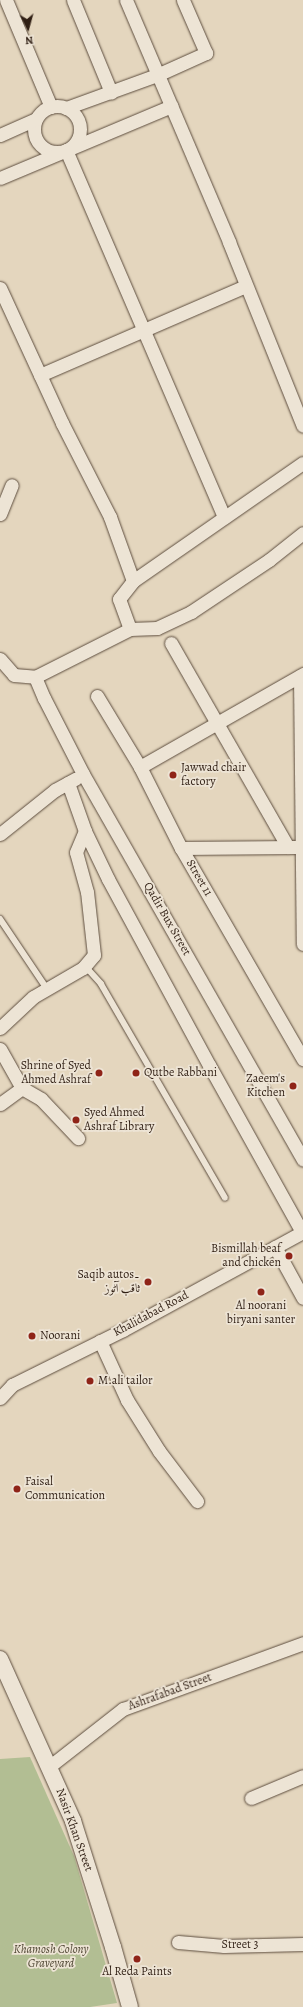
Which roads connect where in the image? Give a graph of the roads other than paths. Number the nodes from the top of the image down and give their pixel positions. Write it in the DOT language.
graph roads {
  1 [pos="6,0"];
  2 [pos="73,0"];
  3 [pos="126,0"];
  4 [pos="183,0"];
  5 [pos="157,75"];
  6 [pos="112,92"];
  7 [pos="171,106"];
  8 [pos="50,107"];
  9 [pos="66,108"];
  10 [pos="36,119"];
  11 [pos="0,134"];
  12 [pos="66,150"];
  13 [pos="0,178"];
  14 [pos="246,286"];
  15 [pos="0,288"];
  16 [pos="144,330"];
  17 [pos="40,375"];
  18 [pos="303,426"];
  19 [pos="302,467"];
  20 [pos="12,485"];
  21 [pos="0,514"];
  22 [pos="224,517"];
  23 [pos="303,533"];
  24 [pos="133,581"];
  25 [pos="130,629"];
  26 [pos="171,642"];
  27 [pos="0,659"];
  28 [pos="301,675"];
  29 [pos="35,677"];
  30 [pos="97,696"];
  31 [pos="218,722"];
  32 [pos="140,767"];
  33 [pos="83,774"];
  34 [pos="68,782"];
  35 [pos="85,831"];
  36 [pos="0,834"];
  37 [pos="297,847"];
  38 [pos="181,848"];
  39 [pos="0,920"];
  40 [pos="303,944"];
  41 [pos="85,966"];
  42 [pos="47,989"];
  43 [pos="0,1028"];
  44 [pos="0,1049"];
  45 [pos="303,1059"];
  46 [pos="22,1088"];
  47 [pos="0,1104"];
  48 [pos="78,1138"];
  49 [pos="303,1160"];
  50 [pos="225,1198"];
  51 [pos="302,1232"];
  52 [pos="275,1247"];
  53 [pos="303,1298"];
  54 [pos="100,1341"];
  55 [pos="0,1398"];
  56 [pos="197,1501"];
  57 [pos="303,1643"];
  58 [pos="0,1659"];
  59 [pos="50,1766"];
  60 [pos="303,1776"];
  61 [pos="251,1798"];
  62 [pos="178,1942"];
  63 [pos="303,1944"];
  64 [pos="130,2007"];
  1 -- 8 [label="street"];
  2 -- 6 [label="street"];
  3 -- 5 [label="street"];
  4 -- 5 [label="street"];
  5 -- 6 [label="street"];
  5 -- 7 [label="street"];
  6 -- 9 [label="street"];
  7 -- 12 [label="street"];
  7 -- 14 [label="street"];
  8 -- 9 [label="street"];
  8 -- 10 [label="street"];
  9 -- 12 [label="street"];
  10 -- 11 [label="street"];
  10 -- 12 [label="street"];
  12 -- 13 [label="street"];
  12 -- 16 [label="street"];
  14 -- 16 [label="street"];
  14 -- 18 [label="street"];
  15 -- 17 [label="street"];
  16 -- 17 [label="street"];
  16 -- 22 [label="street"];
  17 -- 24 [label="street"];
  19 -- 22 [label="street"];
  20 -- 21 [label="street"];
  22 -- 24 [label="street"];
  23 -- 25 [label="street"];
  24 -- 25 [label="street"];
  25 -- 29 [label="street"];
  26 -- 31 [label="street"];
  27 -- 29 [label="street"];
  28 -- 31 [label="street"];
  28 -- 37 [label="street"];
  29 -- 33 [label="street, Qadir Bux Street"];
  30 -- 32 [label="street, Street 11"];
  31 -- 32 [label="street"];
  31 -- 37 [label="street"];
  32 -- 38 [label="street, Street 11"];
  33 -- 34 [label="street"];
  33 -- 49 [label="street, Qadir Bux Street"];
  34 -- 35 [label="street"];
  34 -- 36 [label="street"];
  35 -- 41 [label="street"];
  35 -- 51 [label="street"];
  37 -- 38 [label="street"];
  37 -- 40 [label="street"];
  38 -- 45 [label="street, Street 11"];
  39 -- 42 [label="lane"];
  41 -- 42 [label="street"];
  41 -- 50 [label="lane"];
  42 -- 43 [label="street"];
  44 -- 46 [label="street"];
  46 -- 47 [label="street"];
  46 -- 48 [label="street"];
  51 -- 52 [label="street, Khalidabad Road"];
  52 -- 53 [label="street"];
  52 -- 54 [label="street, Khalidabad Road"];
  54 -- 55 [label="street, Khalidabad Road"];
  54 -- 56 [label="street"];
  57 -- 59 [label="street, Ashrafabad Street"];
  58 -- 59 [label="street, Nasir Khan Street"];
  59 -- 64 [label="street, Nasir Khan Street"];
  60 -- 61 [label="street"];
  62 -- 63 [label="street, Street 3"];
}
